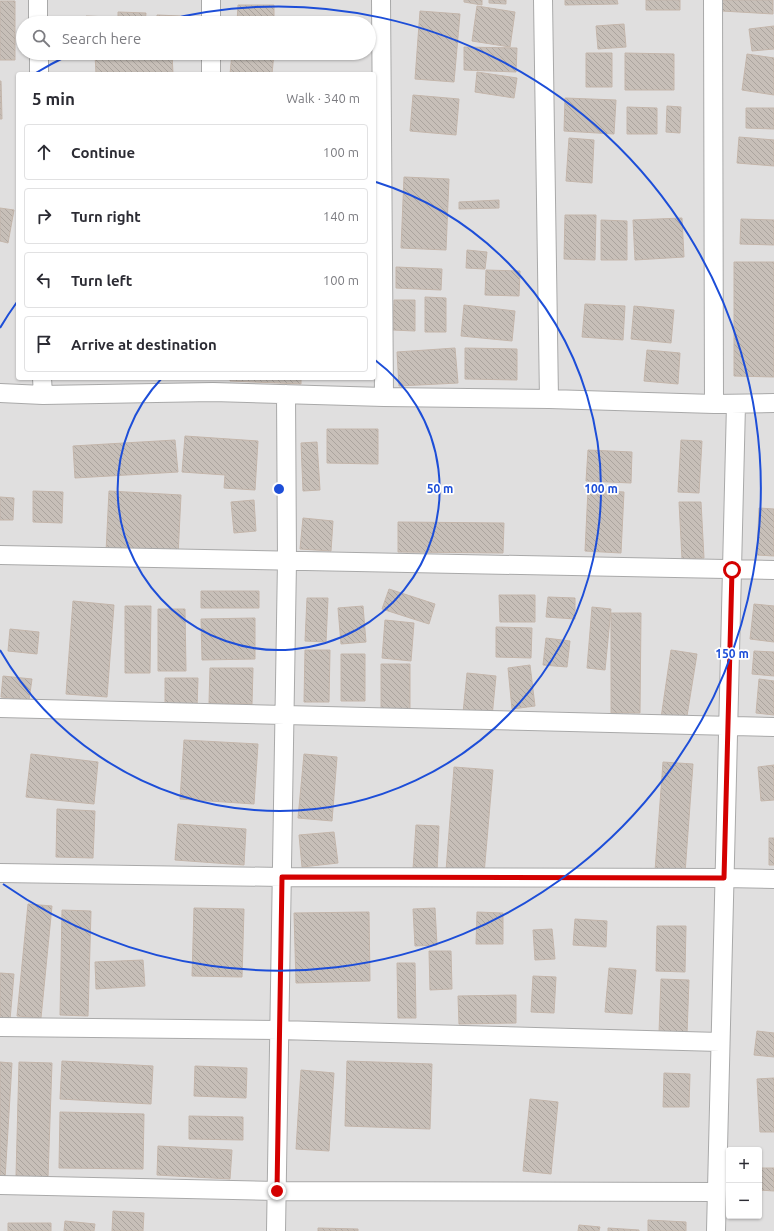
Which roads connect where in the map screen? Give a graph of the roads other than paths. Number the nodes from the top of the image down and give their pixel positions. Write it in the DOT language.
graph roads {
  1 [pos="38,0"];
  2 [pos="211,0"];
  3 [pos="381,0"];
  4 [pos="543,0"];
  5 [pos="713,0"];
  6 [pos="38,16"];
  7 [pos="211,16"];
  8 [pos="39,60"];
  9 [pos="211,60"];
  10 [pos="39,72"];
  11 [pos="211,72"];
  12 [pos="213,385"];
  13 [pos="42,386"];
  14 [pos="0,393"];
  15 [pos="286,394"];
  16 [pos="384,397"];
  17 [pos="549,399"];
  18 [pos="774,403"];
  19 [pos="714,404"];
  20 [pos="736,404"];
  21 [pos="0,555"];
  22 [pos="287,561"];
  23 [pos="732,570"];
  24 [pos="774,570"];
  25 [pos="0,708"];
  26 [pos="284,715"];
  27 [pos="728,726"];
  28 [pos="774,727"];
  29 [pos="0,873"];
  30 [pos="282,877"];
  31 [pos="724,878"];
  32 [pos="774,879"];
  33 [pos="0,1027"];
  34 [pos="279,1030"];
  35 [pos="720,1042"];
  36 [pos="0,1185"];
  37 [pos="277,1191"];
  38 [pos="717,1192"];
  39 [pos="276,1231"];
  40 [pos="716,1231"];
  1 -- 6 [label="street"];
  2 -- 7 [label="street"];
  3 -- 16 [label="street"];
  4 -- 17 [label="street"];
  5 -- 19 [label="street"];
  8 -- 10 [label="street"];
  9 -- 11 [label="street"];
  12 -- 13 [label="street"];
  12 -- 15 [label="street"];
  13 -- 14 [label="street"];
  15 -- 16 [label="street"];
  15 -- 22 [label="street"];
  16 -- 17 [label="street"];
  17 -- 19 [label="street"];
  18 -- 20 [label="street"];
  19 -- 20 [label="street"];
  20 -- 23 [label="street"];
  21 -- 22 [label="street"];
  22 -- 23 [label="street"];
  22 -- 26 [label="street"];
  23 -- 24 [label="street"];
  23 -- 27 [label="street"];
  25 -- 26 [label="street"];
  26 -- 27 [label="street"];
  26 -- 30 [label="street"];
  27 -- 28 [label="street"];
  27 -- 31 [label="street"];
  29 -- 30 [label="street"];
  30 -- 31 [label="street"];
  30 -- 34 [label="street"];
  31 -- 32 [label="street"];
  31 -- 35 [label="street"];
  33 -- 34 [label="street"];
  34 -- 35 [label="street"];
  34 -- 37 [label="street"];
  35 -- 38 [label="street"];
  36 -- 37 [label="street"];
  37 -- 38 [label="street"];
  37 -- 39 [label="street"];
  38 -- 40 [label="street"];
}
